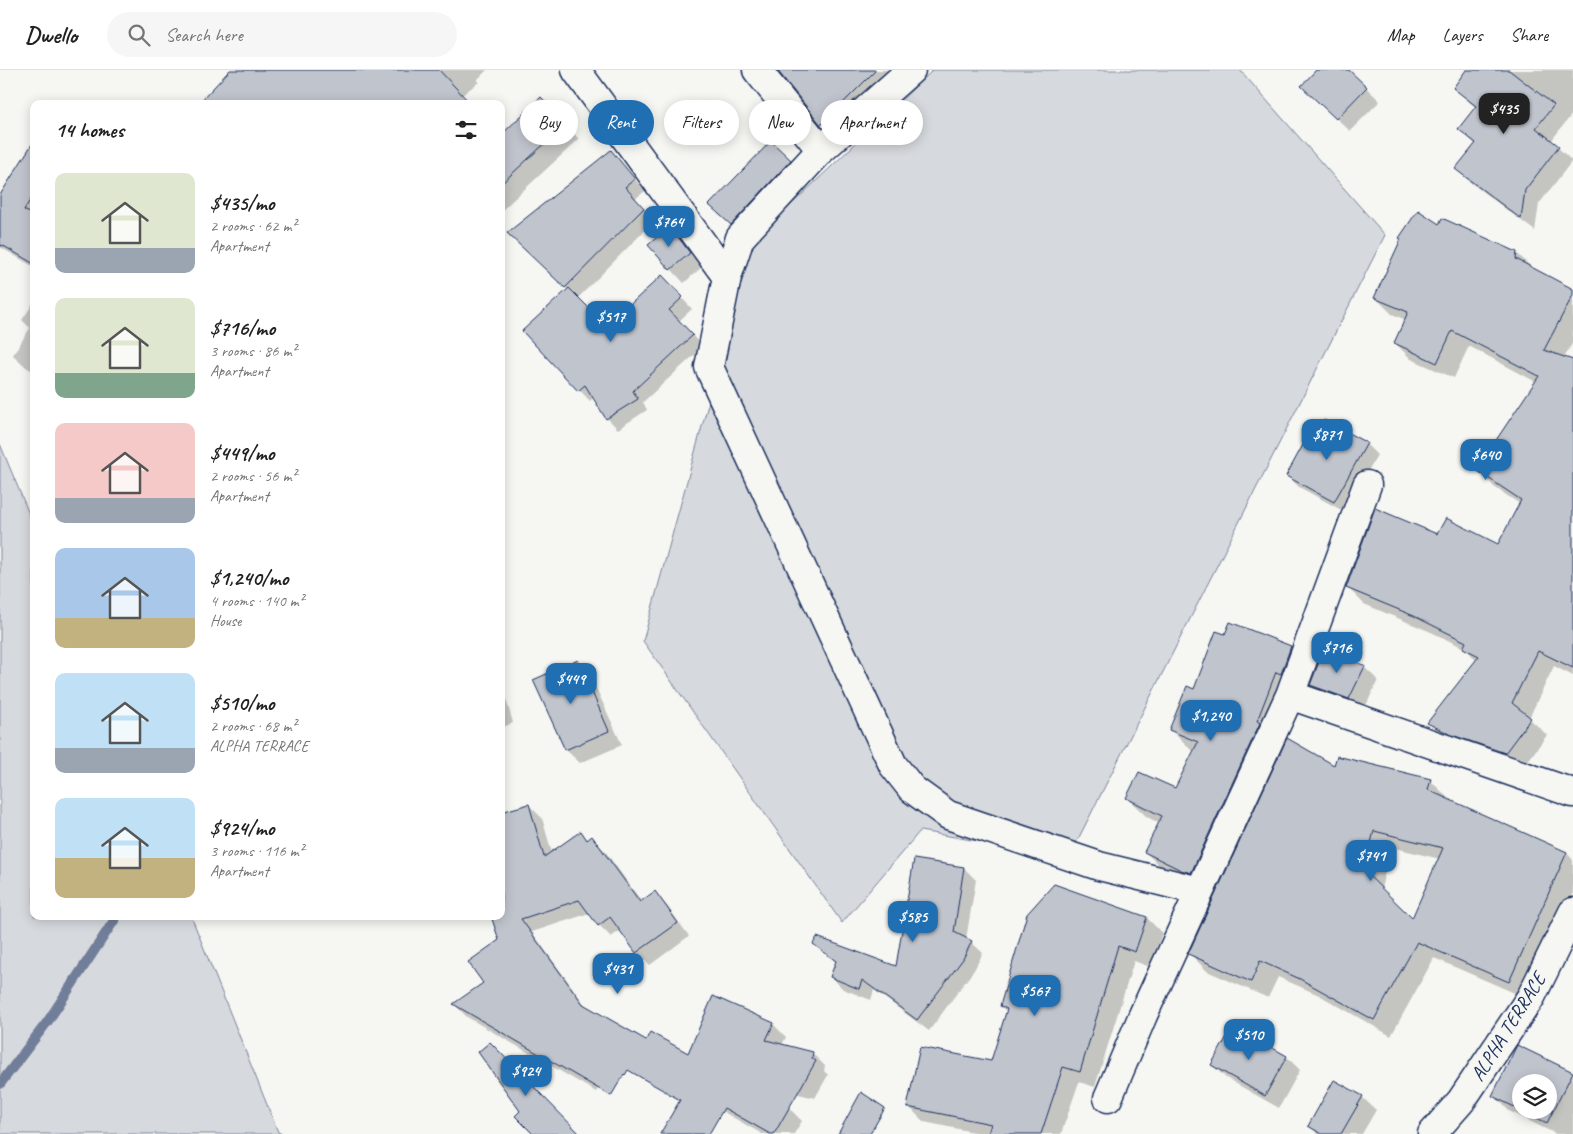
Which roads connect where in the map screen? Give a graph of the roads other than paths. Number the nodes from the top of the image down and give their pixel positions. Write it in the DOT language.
graph roads {
  1 [pos="576,70"];
  2 [pos="757,70"];
  3 [pos="911,70"];
  4 [pos="821,150"];
  5 [pos="727,277"];
  6 [pos="1367,485"];
  7 [pos="1290,695"];
  8 [pos="1573,793"];
  9 [pos="1200,891"];
  10 [pos="1573,912"];
  11 [pos="1108,1098"];
  12 [pos="1432,1134"];
  1 -- 5 [label="street"];
  2 -- 4 [label="street"];
  3 -- 4 [label="street"];
  4 -- 5 [label="street"];
  5 -- 9 [label="street"];
  6 -- 7 [label="street"];
  7 -- 8 [label="street"];
  7 -- 9 [label="street"];
  9 -- 11 [label="street"];
  10 -- 12 [label="street, ALPHA TERRACE"];
}
